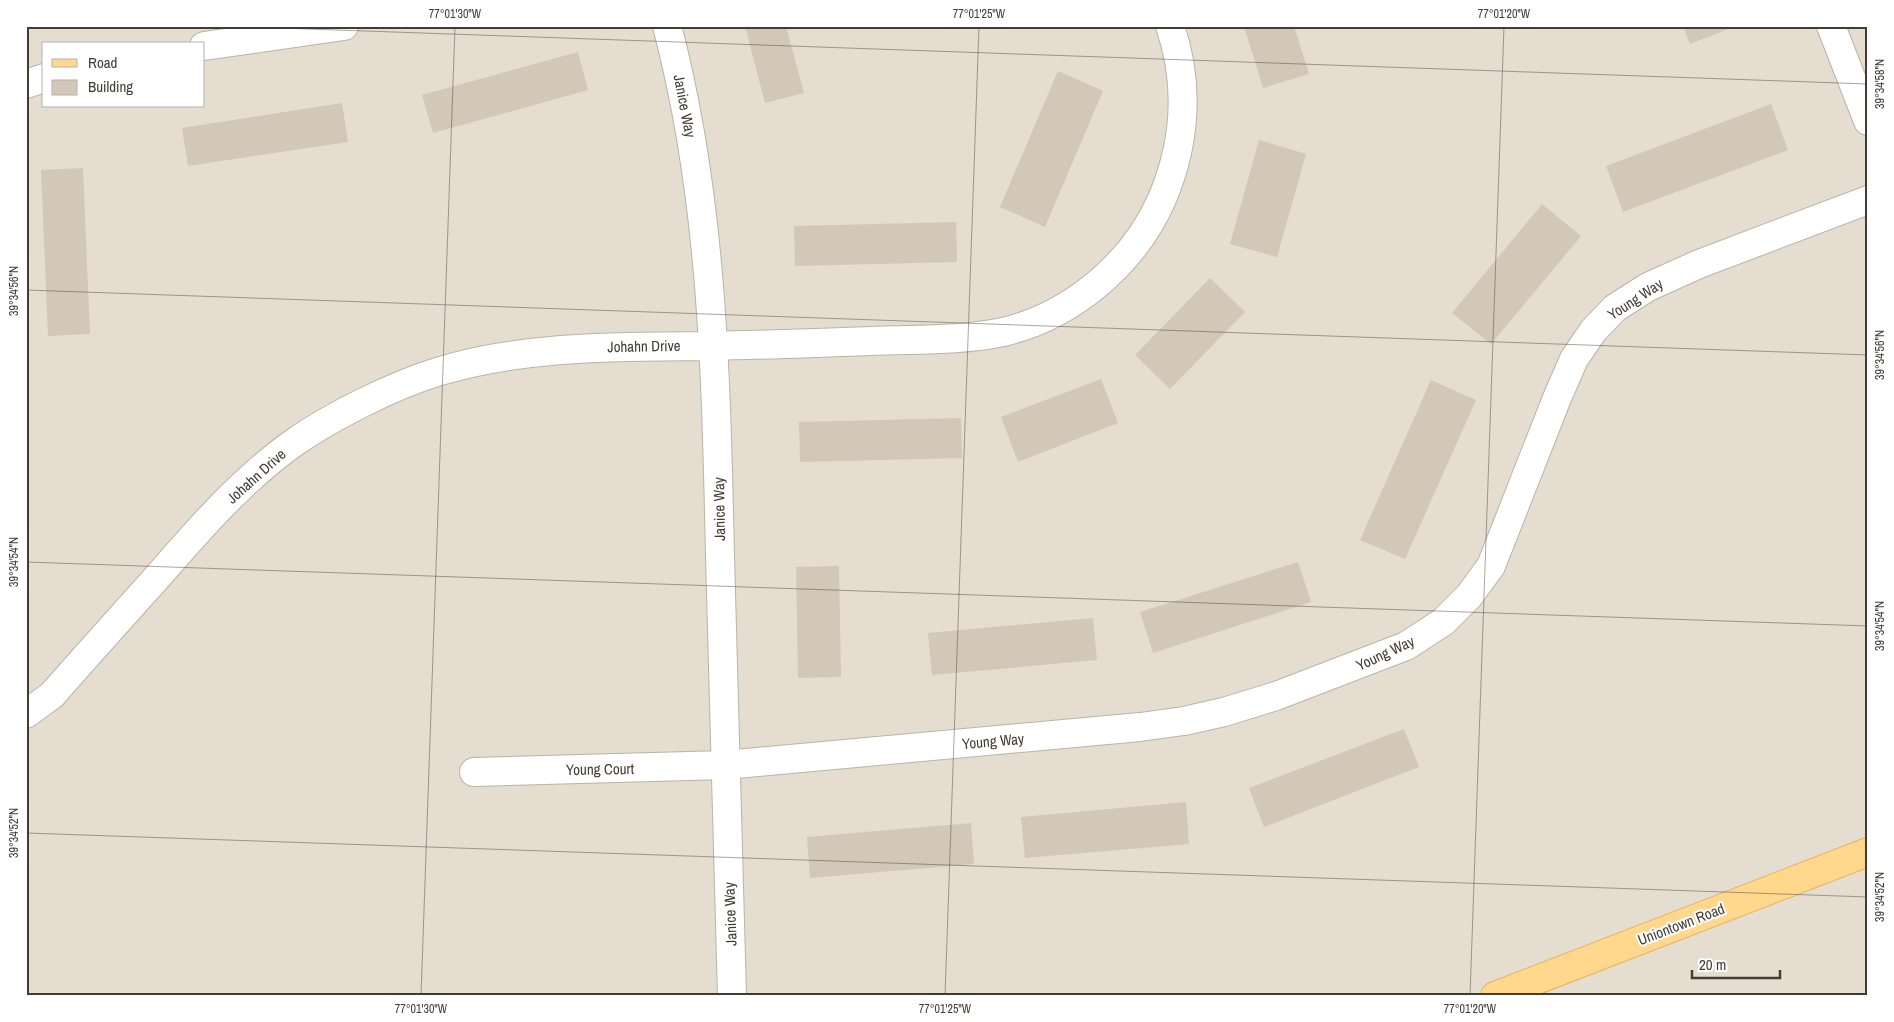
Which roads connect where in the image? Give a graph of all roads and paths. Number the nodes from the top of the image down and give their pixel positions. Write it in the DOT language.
graph roads {
  1 [pos="344,26"];
  2 [pos="667,26"];
  3 [pos="1170,26"];
  4 [pos="1831,26"];
  5 [pos="205,46"];
  6 [pos="42,79"];
  7 [pos="26,84"];
  8 [pos="1868,121"];
  9 [pos="1868,200"];
  10 [pos="714,346"];
  11 [pos="26,714"];
  12 [pos="725,765"];
  13 [pos="474,772"];
  14 [pos="1868,852"];
  15 [pos="732,996"];
  16 [pos="1495,996"];
  1 -- 5 [label="street"];
  2 -- 10 [label="street, Janice Way"];
  3 -- 10 [label="street, Johahn Drive"];
  4 -- 8 [label="street"];
  6 -- 7 [label="street"];
  9 -- 12 [label="street, Young Way"];
  10 -- 11 [label="street, Johahn Drive"];
  10 -- 12 [label="street, Janice Way"];
  12 -- 13 [label="street, Young Court"];
  12 -- 15 [label="street, Janice Way"];
  14 -- 16 [label="main road, Uniontown Road"];
}
